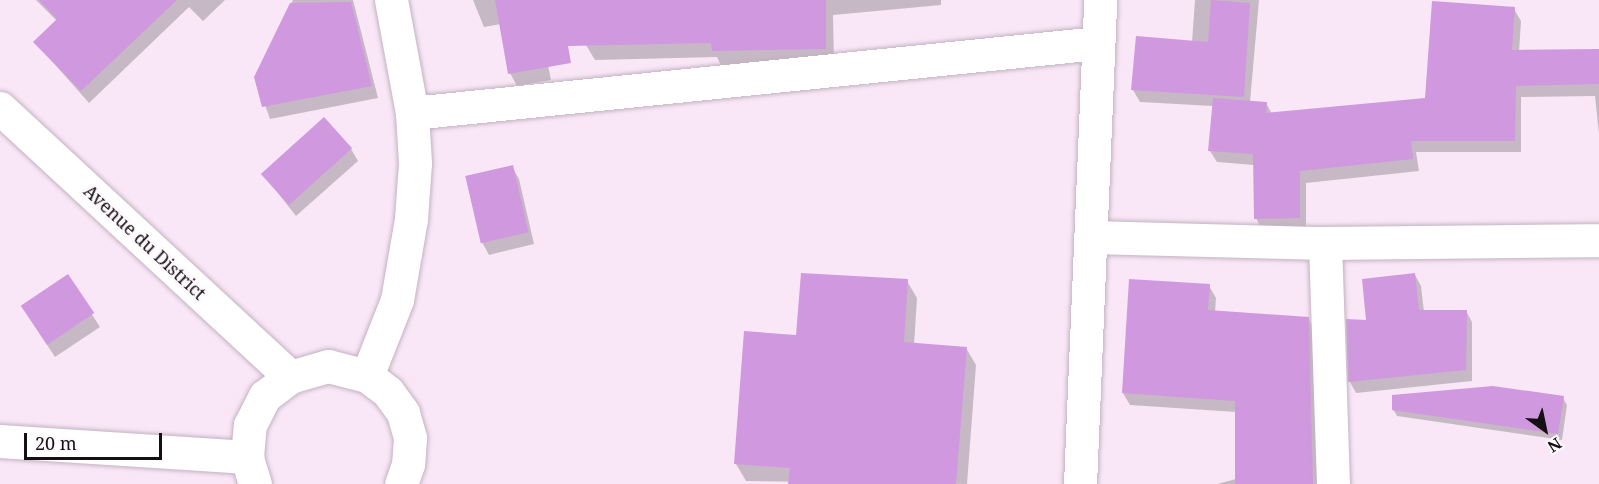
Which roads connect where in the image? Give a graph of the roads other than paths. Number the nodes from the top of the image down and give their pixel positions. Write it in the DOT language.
graph roads {
  1 [pos="391,0"];
  2 [pos="1100,0"];
  3 [pos="1097,44"];
  4 [pos="412,113"];
  5 [pos="5,122"];
  6 [pos="1091,237"];
  7 [pos="1599,240"];
  8 [pos="1325,243"];
  9 [pos="367,376"];
  10 [pos="290,377"];
  11 [pos="0,441"];
  12 [pos="251,471"];
  13 [pos="407,477"];
  14 [pos="1080,484"];
  15 [pos="1333,484"];
  1 -- 4 [label="street"];
  2 -- 3 [label="street"];
  3 -- 4 [label="street"];
  3 -- 6 [label="street"];
  4 -- 9 [label="street"];
  5 -- 10 [label="street, Avenue du District"];
  6 -- 8 [label="street"];
  6 -- 14 [label="street"];
  7 -- 8 [label="street"];
  8 -- 15 [label="street"];
  9 -- 10 [label="street"];
  9 -- 13 [label="street"];
  10 -- 12 [label="street"];
  11 -- 12 [label="street"];
}
